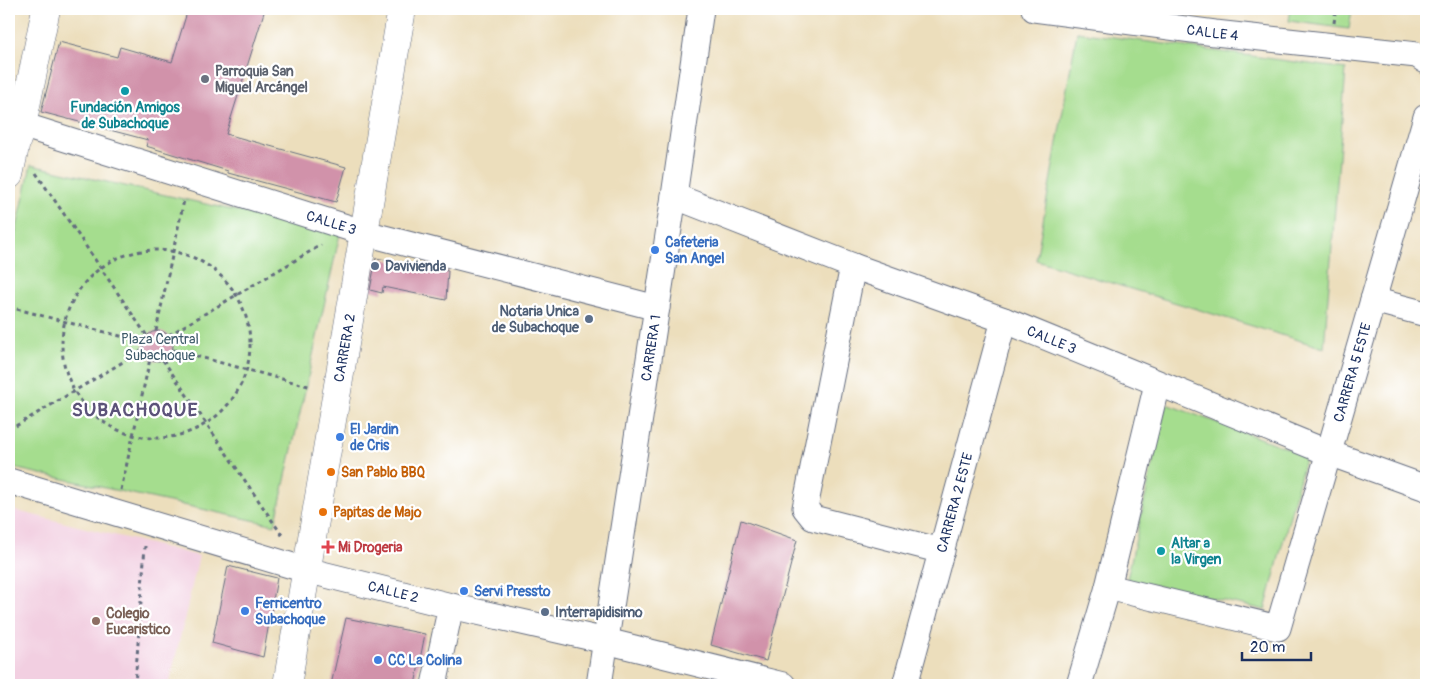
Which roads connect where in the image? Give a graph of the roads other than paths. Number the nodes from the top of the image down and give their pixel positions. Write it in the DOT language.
graph roads {
  1 [pos="46,9"];
  2 [pos="402,9"];
  3 [pos="700,9"];
  4 [pos="1034,9"];
  5 [pos="1195,19"];
  6 [pos="1426,61"];
  7 [pos="1426,117"];
  8 [pos="15,129"];
  9 [pos="1420,159"];
  10 [pos="9,176"];
  11 [pos="674,196"];
  12 [pos="357,231"];
  13 [pos="853,266"];
  14 [pos="1373,300"];
  15 [pos="656,308"];
  16 [pos="1426,314"];
  17 [pos="1004,320"];
  18 [pos="1157,384"];
  19 [pos="1329,453"];
  20 [pos="9,481"];
  21 [pos="1426,488"];
  22 [pos="942,551"];
  23 [pos="306,570"];
  24 [pos="1108,587"];
  25 [pos="451,606"];
  26 [pos="606,641"];
  27 [pos="287,685"];
  28 [pos="434,685"];
  29 [pos="599,685"];
  30 [pos="783,685"];
  31 [pos="905,685"];
  32 [pos="1079,685"];
  1 -- 8 [label="street"];
  2 -- 12 [label="street, CARRERA 2"];
  3 -- 11 [label="street, CARRERA 1"];
  4 -- 5 [label="street, CALLE 4"];
  5 -- 6 [label="street, CALLE 4"];
  7 -- 9 [label="street, CARRERA 5 ESTE"];
  8 -- 10 [label="street"];
  8 -- 12 [label="street, CALLE 3"];
  9 -- 14 [label="street, CARRERA 5 ESTE"];
  11 -- 13 [label="street, CALLE 3"];
  11 -- 15 [label="street, CARRERA 1"];
  12 -- 15 [label="street, CALLE 3"];
  12 -- 23 [label="street, CARRERA 2"];
  13 -- 17 [label="street, CALLE 3"];
  13 -- 22 [label="street"];
  14 -- 16 [label="street"];
  14 -- 19 [label="street, CARRERA 5 ESTE"];
  15 -- 26 [label="street, CARRERA 1"];
  17 -- 18 [label="street, CALLE 3"];
  17 -- 22 [label="street, CARRERA 2 ESTE"];
  18 -- 19 [label="street, CALLE 3"];
  18 -- 24 [label="street"];
  19 -- 21 [label="street, CALLE 3"];
  19 -- 24 [label="street, CARRERA 5 ESTE"];
  20 -- 23 [label="street, CALLE 2"];
  22 -- 31 [label="street, CARRERA 2 ESTE"];
  23 -- 25 [label="street, CALLE 2"];
  23 -- 27 [label="street, CARRERA 2"];
  24 -- 32 [label="street"];
  25 -- 26 [label="street, CALLE 2"];
  25 -- 28 [label="street"];
  26 -- 29 [label="street, CARRERA 1"];
  26 -- 30 [label="street, CALLE 2"];
}
